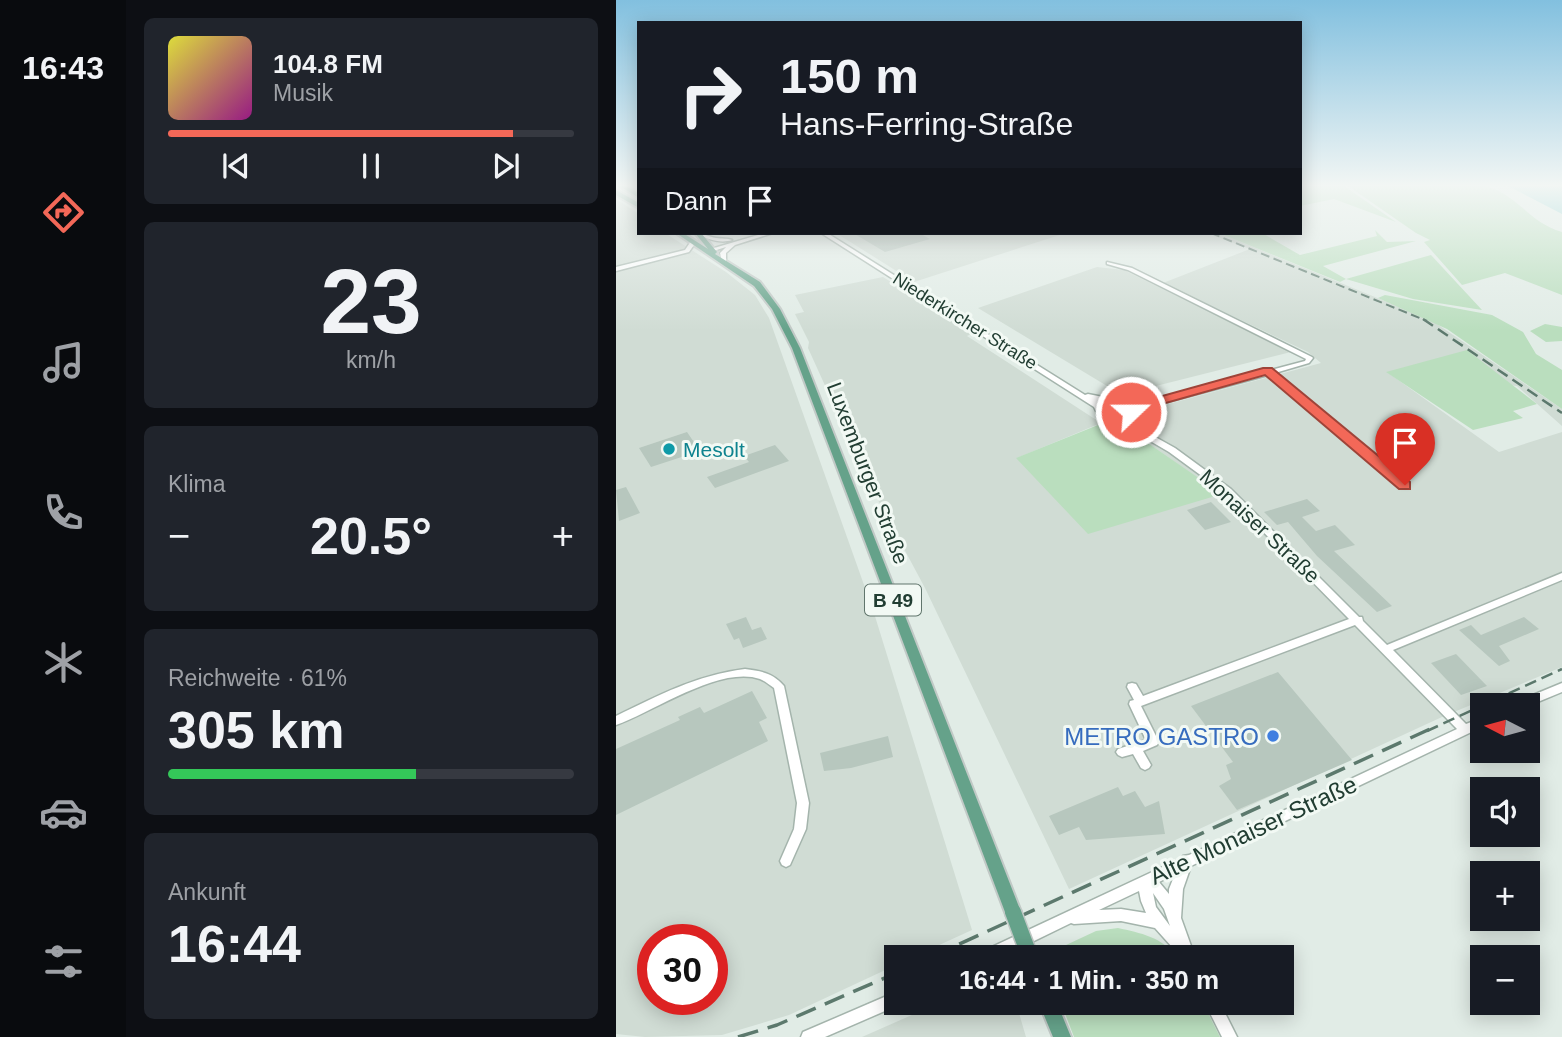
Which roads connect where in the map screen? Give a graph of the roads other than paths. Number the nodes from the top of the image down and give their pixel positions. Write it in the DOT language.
graph roads {
  1 [pos="682,235"];
  2 [pos="700,235"];
  3 [pos="704,235"];
  4 [pos="762,235"];
  5 [pos="827,235"];
  6 [pos="745,240"];
  7 [pos="693,242"];
  8 [pos="732,245"];
  9 [pos="710,250"];
  10 [pos="724,260"];
  11 [pos="1109,263"];
  12 [pos="616,269"];
  13 [pos="1267,370"];
  14 [pos="1071,388"];
  15 [pos="1107,402"];
  16 [pos="1098,407"];
  17 [pos="1128,409"];
  18 [pos="1118,419"];
  19 [pos="1156,441"];
  20 [pos="1405,485"];
  21 [pos="1562,576"];
  22 [pos="1358,620"];
  23 [pos="1387,649"];
  24 [pos="1132,687"];
  25 [pos="1562,687"];
  26 [pos="1540,696"];
  27 [pos="1141,702"];
  28 [pos="616,721"];
  29 [pos="1470,728"];
  30 [pos="1465,730"];
  31 [pos="1136,749"];
  32 [pos="1122,752"];
  33 [pos="1145,765"];
  34 [pos="786,860"];
  35 [pos="1187,860"];
  36 [pos="1146,880"];
  37 [pos="1066,919"];
  38 [pos="1175,919"];
  39 [pos="1157,922"];
  40 [pos="1009,945"];
  41 [pos="1025,945"];
  42 [pos="1178,945"];
  43 [pos="1184,945"];
  44 [pos="884,1004"];
  45 [pos="1053,1015"];
  46 [pos="1218,1015"];
  47 [pos="846,1021"];
  48 [pos="808,1037"];
  49 [pos="828,1037"];
  50 [pos="1062,1037"];
  51 [pos="1230,1037"];
  1 -- 7 [label="main road, Luxemburger Straße / B 49"];
  2 -- 9 [label="main road, Luxemburger Straße / B 49"];
  3 -- 6 [label="street"];
  4 -- 6 [label="street"];
  5 -- 14 [label="street, Niederkircher Straße"];
  6 -- 8 [label="street"];
  6 -- 9 [label="street"];
  7 -- 9 [label="main road, Luxemburger Straße / B 49"];
  7 -- 12 [label="street"];
  8 -- 9 [label="street"];
  8 -- 10 [label="street"];
  9 -- 10 [label="main road, Luxemburger Straße / B 49"];
  10 -- 41 [label="main road, Luxemburger Straße / B 49, bridge"];
  11 -- 13 [label="street"];
  13 -- 17 [label="street"];
  13 -- 20 [label="street"];
  14 -- 15 [label="street, Niederkircher Straße"];
  14 -- 16 [label="street, Niederkircher Straße"];
  15 -- 16 [label="street"];
  15 -- 17 [label="street"];
  16 -- 18 [label="street"];
  17 -- 18 [label="street"];
  17 -- 19 [label="street, Monaiser Straße"];
  18 -- 19 [label="street, Monaiser Straße"];
  19 -- 22 [label="street, Monaiser Straße"];
  21 -- 23 [label="street"];
  22 -- 23 [label="street, Monaiser Straße"];
  22 -- 27 [label="street"];
  23 -- 30 [label="street, Monaiser Straße"];
  24 -- 27 [label="street"];
  25 -- 26 [label="street"];
  27 -- 31 [label="street"];
  28 -- 34 [label="street"];
  29 -- 30 [label="street, Alte Monaiser Straße"];
  30 -- 35 [label="street, Alte Monaiser Straße"];
  31 -- 32 [label="street"];
  31 -- 33 [label="street"];
  35 -- 36 [label="street, Alte Monaiser Straße"];
  35 -- 38 [label="street"];
  36 -- 37 [label="street, Alte Monaiser Straße"];
  36 -- 38 [label="street"];
  36 -- 39 [label="street"];
  37 -- 39 [label="street"];
  37 -- 40 [label="street, Alte Monaiser Straße"];
  38 -- 43 [label="street"];
  39 -- 42 [label="street"];
  44 -- 47 [label="street"];
  45 -- 50 [label="main road"];
  46 -- 51 [label="street"];
  47 -- 48 [label="street"];
  47 -- 49 [label="street"];
}
